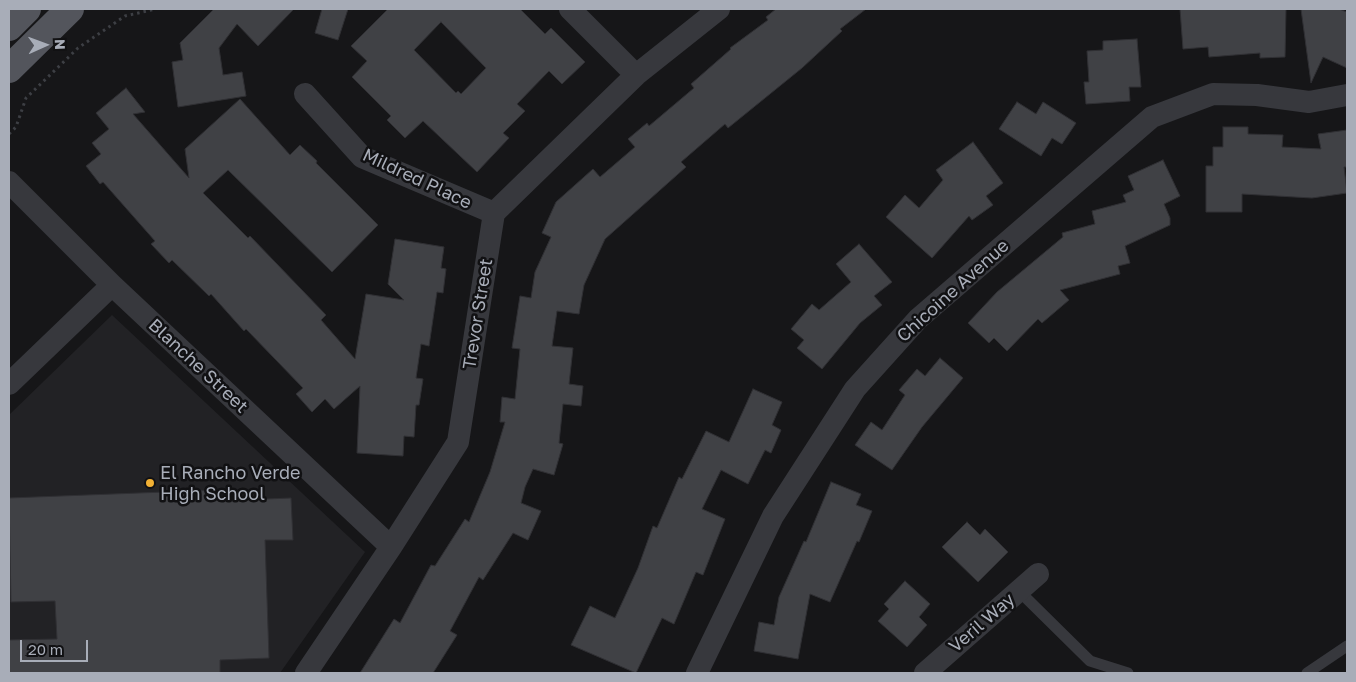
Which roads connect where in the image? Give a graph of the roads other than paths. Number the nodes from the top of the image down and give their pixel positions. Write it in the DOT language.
graph roads {
  1 [pos="27,9"];
  2 [pos="70,9"];
  3 [pos="570,9"];
  4 [pos="719,9"];
  5 [pos="9,27"];
  6 [pos="9,69"];
  7 [pos="636,75"];
  8 [pos="305,94"];
  9 [pos="1347,95"];
  10 [pos="9,182"];
  11 [pos="494,213"];
  12 [pos="112,286"];
  13 [pos="9,384"];
  14 [pos="391,547"];
  15 [pos="1038,574"];
  16 [pos="1019,591"];
  17 [pos="1347,646"];
  18 [pos="306,673"];
  19 [pos="697,673"];
  20 [pos="925,673"];
  21 [pos="1128,673"];
  22 [pos="1307,673"];
  1 -- 5 [label="main road"];
  2 -- 6 [label="main road"];
  3 -- 7 [label="street"];
  4 -- 7 [label="street"];
  7 -- 11 [label="street"];
  8 -- 11 [label="street, Mildred Place"];
  9 -- 19 [label="street, Chicoine Avenue"];
  10 -- 12 [label="street, Blanche Street"];
  11 -- 14 [label="street, Trevor Street"];
  12 -- 13 [label="street"];
  12 -- 14 [label="street, Blanche Street"];
  14 -- 18 [label="street, Trevor Street"];
  15 -- 16 [label="street, Veril Way"];
  16 -- 20 [label="street, Veril Way"];
  16 -- 21 [label="lane"];
  17 -- 22 [label="lane"];
}
